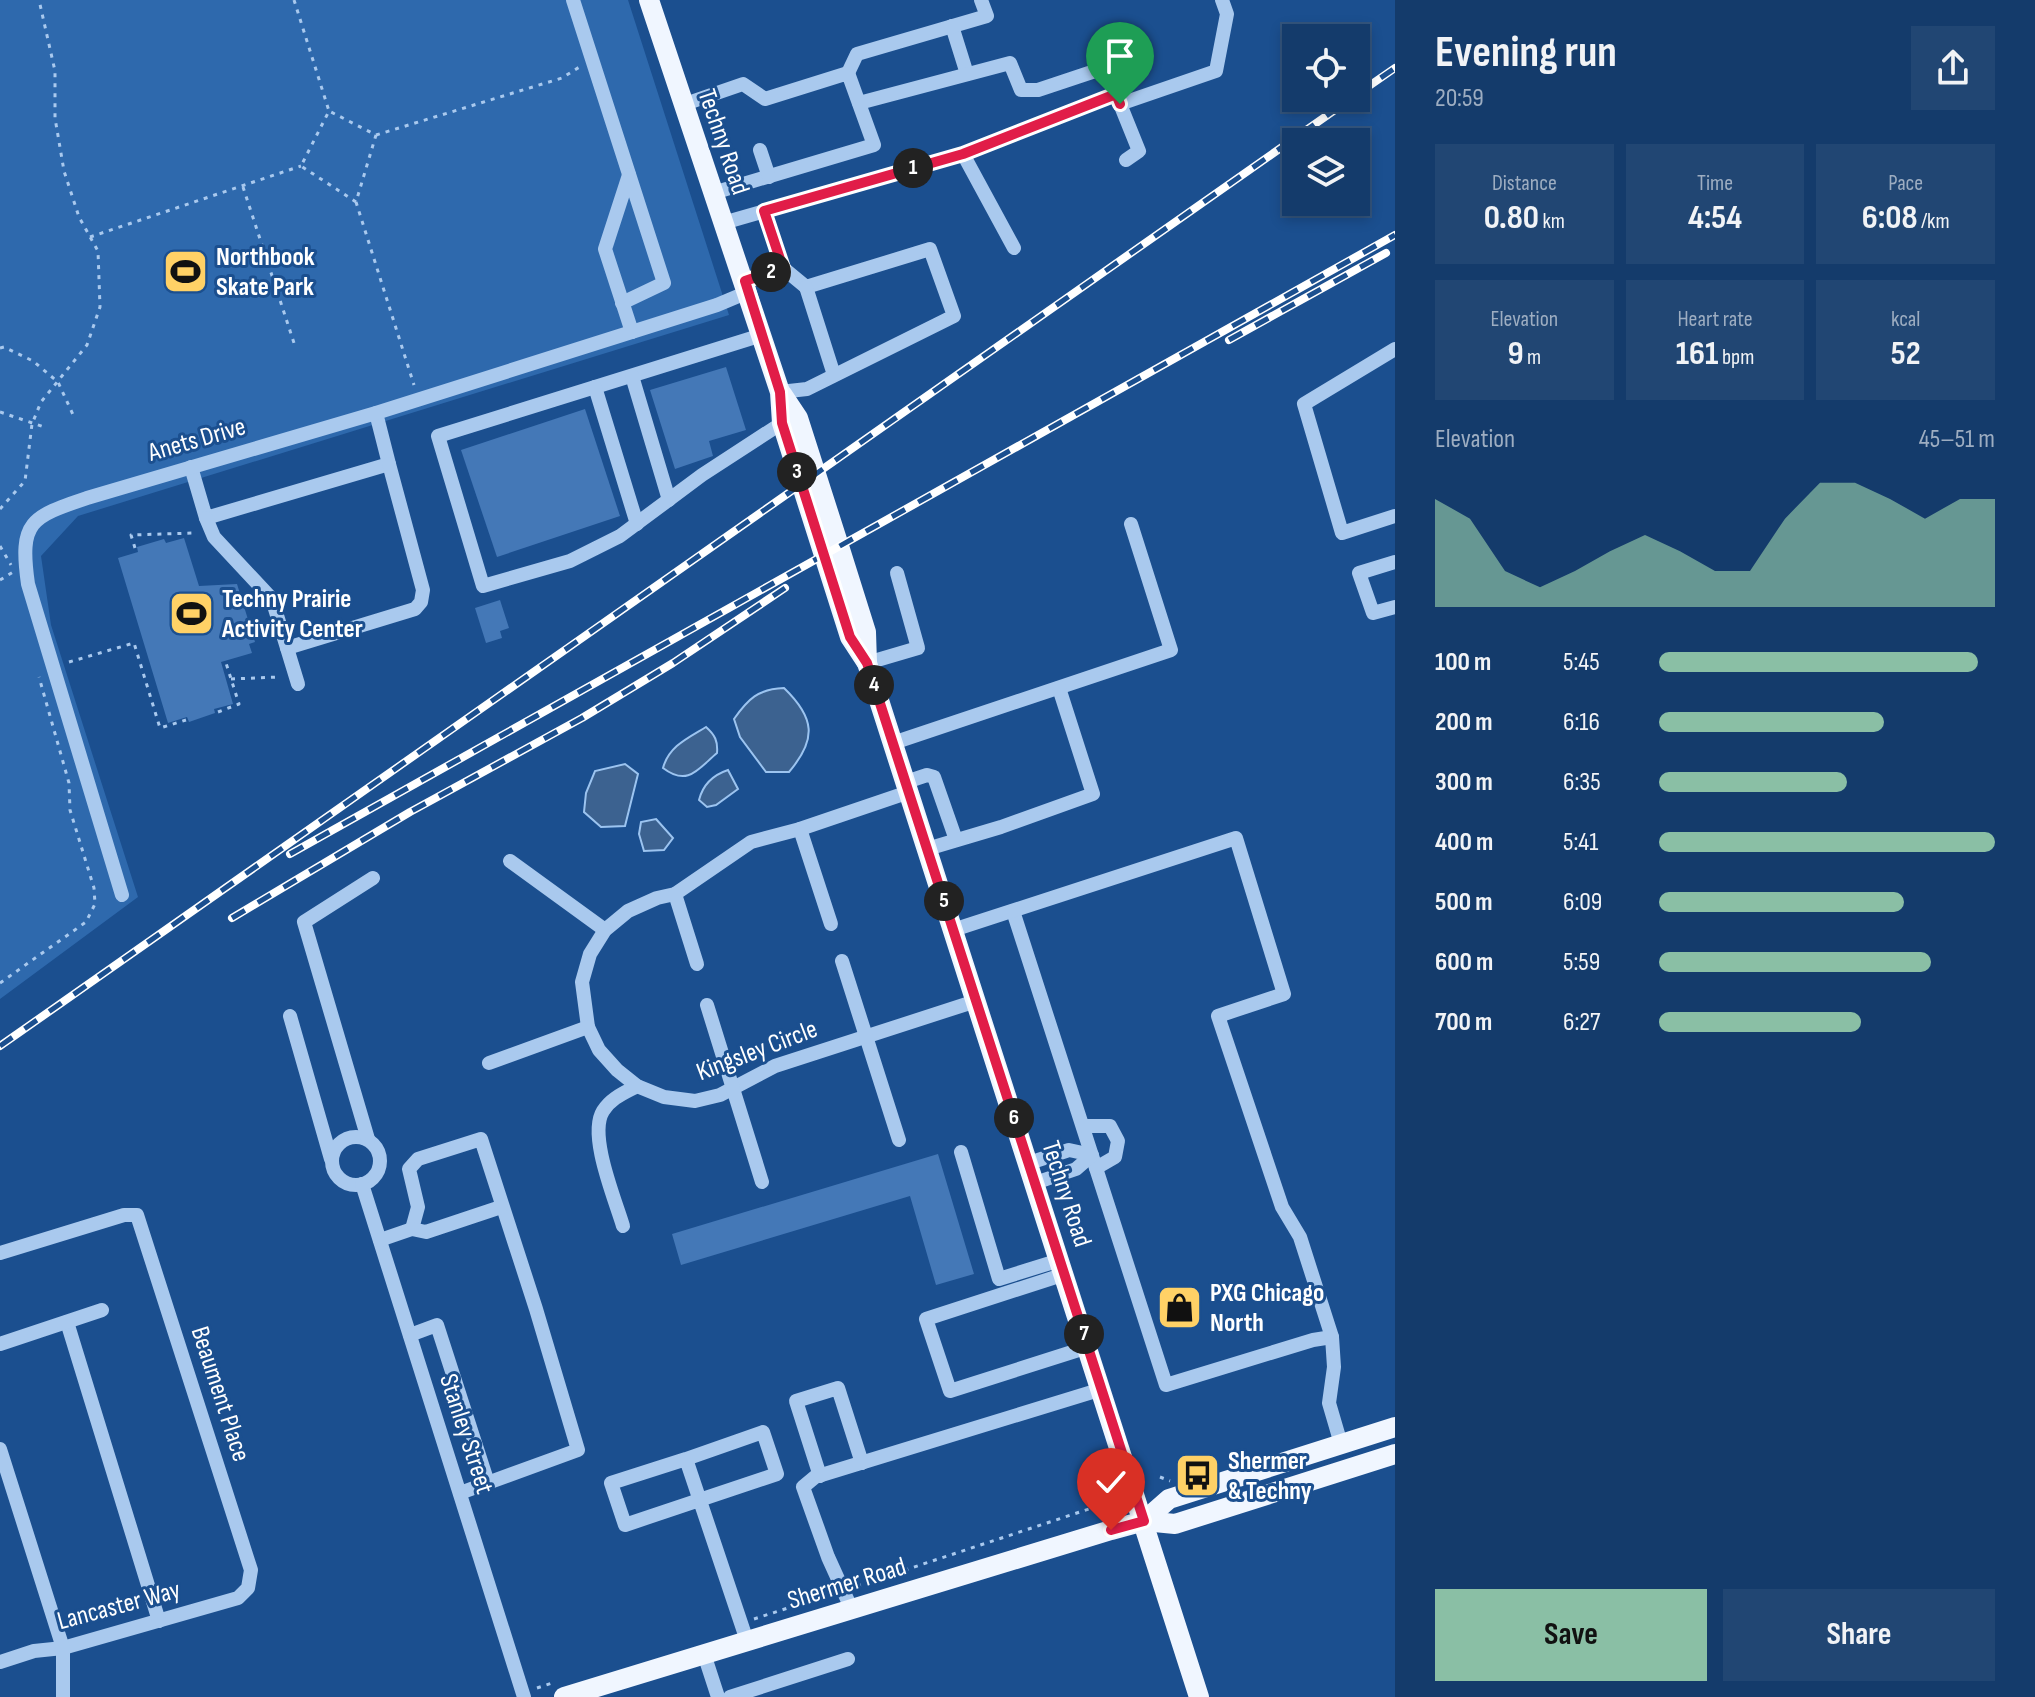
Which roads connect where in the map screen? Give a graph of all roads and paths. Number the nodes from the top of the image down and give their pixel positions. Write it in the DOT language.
graph roads {
  1 [pos="39,0"];
  2 [pos="294,0"];
  3 [pos="573,0"];
  4 [pos="649,0"];
  5 [pos="981,0"];
  6 [pos="1222,0"];
  7 [pos="952,26"];
  8 [pos="592,59"];
  9 [pos="1095,71"];
  10 [pos="848,73"];
  11 [pos="967,74"];
  12 [pos="859,103"];
  13 [pos="1120,104"];
  14 [pos="682,105"];
  15 [pos="329,111"];
  16 [pos="376,135"];
  17 [pos="760,150"];
  18 [pos="963,154"];
  19 [pos="1126,160"];
  20 [pos="301,166"];
  21 [pos="629,175"];
  22 [pos="769,177"];
  23 [pos="243,186"];
  24 [pos="713,193"];
  25 [pos="356,202"];
  26 [pos="764,211"];
  27 [pos="723,223"];
  28 [pos="90,237"];
  29 [pos="1014,248"];
  30 [pos="783,268"];
  31 [pos="746,286"];
  32 [pos="806,287"];
  33 [pos="622,303"];
  34 [pos="632,332"];
  35 [pos="762,335"];
  36 [pos="294,343"];
  37 [pos="0,348"];
  38 [pos="1395,349"];
  39 [pos="834,375"];
  40 [pos="632,376"];
  41 [pos="58,382"];
  42 [pos="595,387"];
  43 [pos="780,392"];
  44 [pos="419,400"];
  45 [pos="0,412"];
  46 [pos="376,413"];
  47 [pos="75,419"];
  48 [pos="782,423"];
  49 [pos="32,424"];
  50 [pos="44,427"];
  51 [pos="389,464"];
  52 [pos="191,467"];
  53 [pos="669,500"];
  54 [pos="0,509"];
  55 [pos="1395,516"];
  56 [pos="206,518"];
  57 [pos="637,524"];
  58 [pos="1131,524"];
  59 [pos="195,533"];
  60 [pos="0,546"];
  61 [pos="135,548"];
  62 [pos="1395,562"];
  63 [pos="13,572"];
  64 [pos="897,573"];
  65 [pos="0,580"];
  66 [pos="13,583"];
  67 [pos="1395,607"];
  68 [pos="287,648"];
  69 [pos="69,662"];
  70 [pos="226,663"];
  71 [pos="867,663"];
  72 [pos="38,671"];
  73 [pos="231,679"];
  74 [pos="296,680"];
  75 [pos="1059,688"];
  76 [pos="218,712"];
  77 [pos="186,720"];
  78 [pos="893,743"];
  79 [pos="907,787"];
  80 [pos="800,829"];
  81 [pos="956,840"];
  82 [pos="927,849"];
  83 [pos="510,861"];
  84 [pos="373,878"];
  85 [pos="675,894"];
  86 [pos="122,895"];
  87 [pos="1013,911"];
  88 [pos="831,924"];
  89 [pos="605,930"];
  90 [pos="953,930"];
  91 [pos="842,961"];
  92 [pos="697,964"];
  93 [pos="0,983"];
  94 [pos="976,1001"];
  95 [pos="707,1005"];
  96 [pos="290,1016"];
  97 [pos="588,1027"];
  98 [pos="866,1035"];
  99 [pos="489,1063"];
  100 [pos="637,1086"];
  101 [pos="733,1089"];
  102 [pos="1083,1126"];
  103 [pos="368,1139"];
  104 [pos="899,1140"];
  105 [pos="961,1152"];
  106 [pos="331,1159"];
  107 [pos="1094,1162"];
  108 [pos="1029,1163"];
  109 [pos="762,1182"];
  110 [pos="1035,1183"];
  111 [pos="362,1184"];
  112 [pos="501,1207"];
  113 [pos="623,1226"];
  114 [pos="412,1229"];
  115 [pos="380,1240"];
  116 [pos="0,1253"];
  117 [pos="1062,1267"];
  118 [pos="102,1310"];
  119 [pos="67,1322"];
  120 [pos="410,1335"];
  121 [pos="1332,1337"];
  122 [pos="0,1344"];
  123 [pos="1088,1347"];
  124 [pos="1102,1389"];
  125 [pos="1395,1427"];
  126 [pos="1341,1444"];
  127 [pos="0,1449"];
  128 [pos="1395,1454"];
  129 [pos="686,1459"];
  130 [pos="862,1463"];
  131 [pos="820,1476"];
  132 [pos="488,1483"];
  133 [pos="460,1493"];
  134 [pos="699,1499"];
  135 [pos="1104,1504"];
  136 [pos="1144,1521"];
  137 [pos="248,1588"];
  138 [pos="843,1590"];
  139 [pos="852,1610"];
  140 [pos="159,1621"];
  141 [pos="744,1632"];
  142 [pos="63,1648"];
  143 [pos="704,1654"];
  144 [pos="848,1659"];
  145 [pos="0,1662"];
  146 [pos="558,1690"];
  147 [pos="524,1695"];
  148 [pos="63,1697"];
  149 [pos="718,1697"];
  150 [pos="730,1697"];
  151 [pos="1199,1697"];
  1 -- 28 [label="path"];
  2 -- 15 [label="path"];
  3 -- 8 [label="street"];
  4 -- 14 [label="main road, Techny Road"];
  5 -- 7 [label="street"];
  6 -- 13 [label="street"];
  7 -- 10 [label="street"];
  7 -- 11 [label="street"];
  8 -- 16 [label="path"];
  8 -- 21 [label="street"];
  9 -- 11 [label="street"];
  10 -- 12 [label="street"];
  10 -- 14 [label="street"];
  11 -- 12 [label="street"];
  12 -- 22 [label="street"];
  13 -- 18 [label="street"];
  13 -- 19 [label="street"];
  14 -- 24 [label="main road, Techny Road"];
  15 -- 16 [label="path"];
  15 -- 20 [label="path"];
  16 -- 25 [label="path"];
  17 -- 22 [label="street"];
  18 -- 26 [label="street"];
  18 -- 29 [label="street"];
  20 -- 23 [label="path"];
  20 -- 25 [label="path"];
  21 -- 33 [label="street"];
  21 -- 33 [label="street"];
  22 -- 24 [label="street"];
  23 -- 28 [label="path"];
  23 -- 36 [label="path"];
  24 -- 27 [label="main road, Techny Road"];
  25 -- 44 [label="path"];
  26 -- 27 [label="street"];
  26 -- 30 [label="street"];
  27 -- 31 [label="main road, Techny Road"];
  28 -- 41 [label="path"];
  30 -- 31 [label="street, Anets Drive"];
  30 -- 32 [label="street"];
  31 -- 34 [label="street, Anets Drive"];
  31 -- 35 [label="main road, Techny Road"];
  32 -- 39 [label="street"];
  32 -- 39 [label="street"];
  33 -- 34 [label="street"];
  34 -- 44 [label="street, Anets Drive"];
  35 -- 40 [label="street"];
  35 -- 43 [label="main road, Techny Road"];
  37 -- 41 [label="path"];
  38 -- 55 [label="street"];
  39 -- 43 [label="street"];
  40 -- 42 [label="street"];
  40 -- 53 [label="street"];
  41 -- 47 [label="path"];
  41 -- 49 [label="path"];
  42 -- 57 [label="street"];
  42 -- 57 [label="street"];
  43 -- 48 [label="main road, Techny Road"];
  43 -- 71 [label="main road, Techny Road"];
  44 -- 46 [label="street, Anets Drive"];
  45 -- 49 [label="path"];
  46 -- 51 [label="street"];
  46 -- 52 [label="street, Anets Drive"];
  48 -- 53 [label="street"];
  48 -- 71 [label="main road, Techny Road"];
  49 -- 50 [label="path"];
  49 -- 54 [label="path"];
  51 -- 56 [label="street"];
  51 -- 68 [label="street"];
  52 -- 56 [label="street"];
  52 -- 86 [label="street, Anets Drive"];
  53 -- 57 [label="street"];
  56 -- 68 [label="street"];
  58 -- 75 [label="street"];
  59 -- 61 [label="path"];
  60 -- 63 [label="path"];
  62 -- 67 [label="street"];
  63 -- 65 [label="path"];
  63 -- 66 [label="path"];
  64 -- 71 [label="street"];
  68 -- 74 [label="street"];
  69 -- 77 [label="path"];
  70 -- 73 [label="path"];
  71 -- 78 [label="main road, Techny Road"];
  72 -- 93 [label="path"];
  73 -- 74 [label="path"];
  73 -- 76 [label="path"];
  75 -- 78 [label="street"];
  75 -- 81 [label="street"];
  78 -- 79 [label="main road, Techny Road"];
  79 -- 80 [label="street, Kingsley Circle"];
  79 -- 81 [label="street"];
  79 -- 82 [label="main road, Techny Road"];
  80 -- 85 [label="street, Kingsley Circle"];
  80 -- 88 [label="street"];
  81 -- 82 [label="street"];
  82 -- 90 [label="main road, Techny Road"];
  83 -- 89 [label="street"];
  84 -- 103 [label="street"];
  85 -- 89 [label="street, Kingsley Circle"];
  85 -- 92 [label="street"];
  87 -- 90 [label="street"];
  87 -- 102 [label="street"];
  87 -- 121 [label="street"];
  89 -- 97 [label="street, Kingsley Circle"];
  90 -- 94 [label="main road, Techny Road"];
  91 -- 98 [label="street"];
  94 -- 98 [label="street, Kingsley Circle"];
  94 -- 108 [label="main road, Techny Road"];
  95 -- 101 [label="street"];
  96 -- 106 [label="street"];
  97 -- 99 [label="street"];
  97 -- 100 [label="street, Kingsley Circle"];
  98 -- 101 [label="street, Kingsley Circle"];
  98 -- 104 [label="street"];
  100 -- 101 [label="street, Kingsley Circle"];
  100 -- 113 [label="street"];
  101 -- 109 [label="street"];
  102 -- 107 [label="street"];
  102 -- 107 [label="street"];
  103 -- 106 [label="street"];
  103 -- 111 [label="street"];
  105 -- 117 [label="street"];
  106 -- 111 [label="street"];
  107 -- 108 [label="street"];
  107 -- 110 [label="street"];
  107 -- 121 [label="street"];
  108 -- 110 [label="main road, Techny Road"];
  110 -- 117 [label="main road, Techny Road"];
  111 -- 115 [label="street, Stanley Street"];
  112 -- 114 [label="street"];
  112 -- 114 [label="street"];
  112 -- 132 [label="street"];
  114 -- 115 [label="street"];
  115 -- 120 [label="street, Stanley Street"];
  116 -- 137 [label="street, Beaument Place"];
  117 -- 123 [label="main road, Techny Road"];
  117 -- 123 [label="street"];
  118 -- 119 [label="street"];
  119 -- 122 [label="street"];
  119 -- 140 [label="street"];
  120 -- 132 [label="street"];
  120 -- 133 [label="street, Stanley Street"];
  121 -- 126 [label="street"];
  123 -- 124 [label="main road, Techny Road"];
  124 -- 130 [label="street"];
  124 -- 136 [label="main road, Techny Road"];
  125 -- 126 [label="main road, Shermer Road"];
  126 -- 136 [label="main road, Shermer Road"];
  127 -- 142 [label="street"];
  128 -- 136 [label="main road, Shermer Road"];
  129 -- 134 [label="street"];
  129 -- 134 [label="street"];
  129 -- 134 [label="street"];
  130 -- 131 [label="street"];
  130 -- 131 [label="street"];
  131 -- 138 [label="street"];
  132 -- 133 [label="street"];
  133 -- 147 [label="street, Stanley Street"];
  134 -- 141 [label="street"];
  135 -- 138 [label="path"];
  136 -- 139 [label="main road, Shermer Road"];
  136 -- 151 [label="main road, Techny Road"];
  137 -- 140 [label="street, Lancaster Way"];
  138 -- 139 [label="street"];
  138 -- 141 [label="path"];
  139 -- 141 [label="main road, Shermer Road"];
  140 -- 142 [label="street, Lancaster Way"];
  141 -- 143 [label="main road, Shermer Road"];
  142 -- 145 [label="street, Lancaster Way"];
  142 -- 148 [label="street"];
  143 -- 146 [label="main road, Shermer Road"];
  143 -- 149 [label="street"];
  144 -- 150 [label="street"];
  146 -- 147 [label="path"];
}
